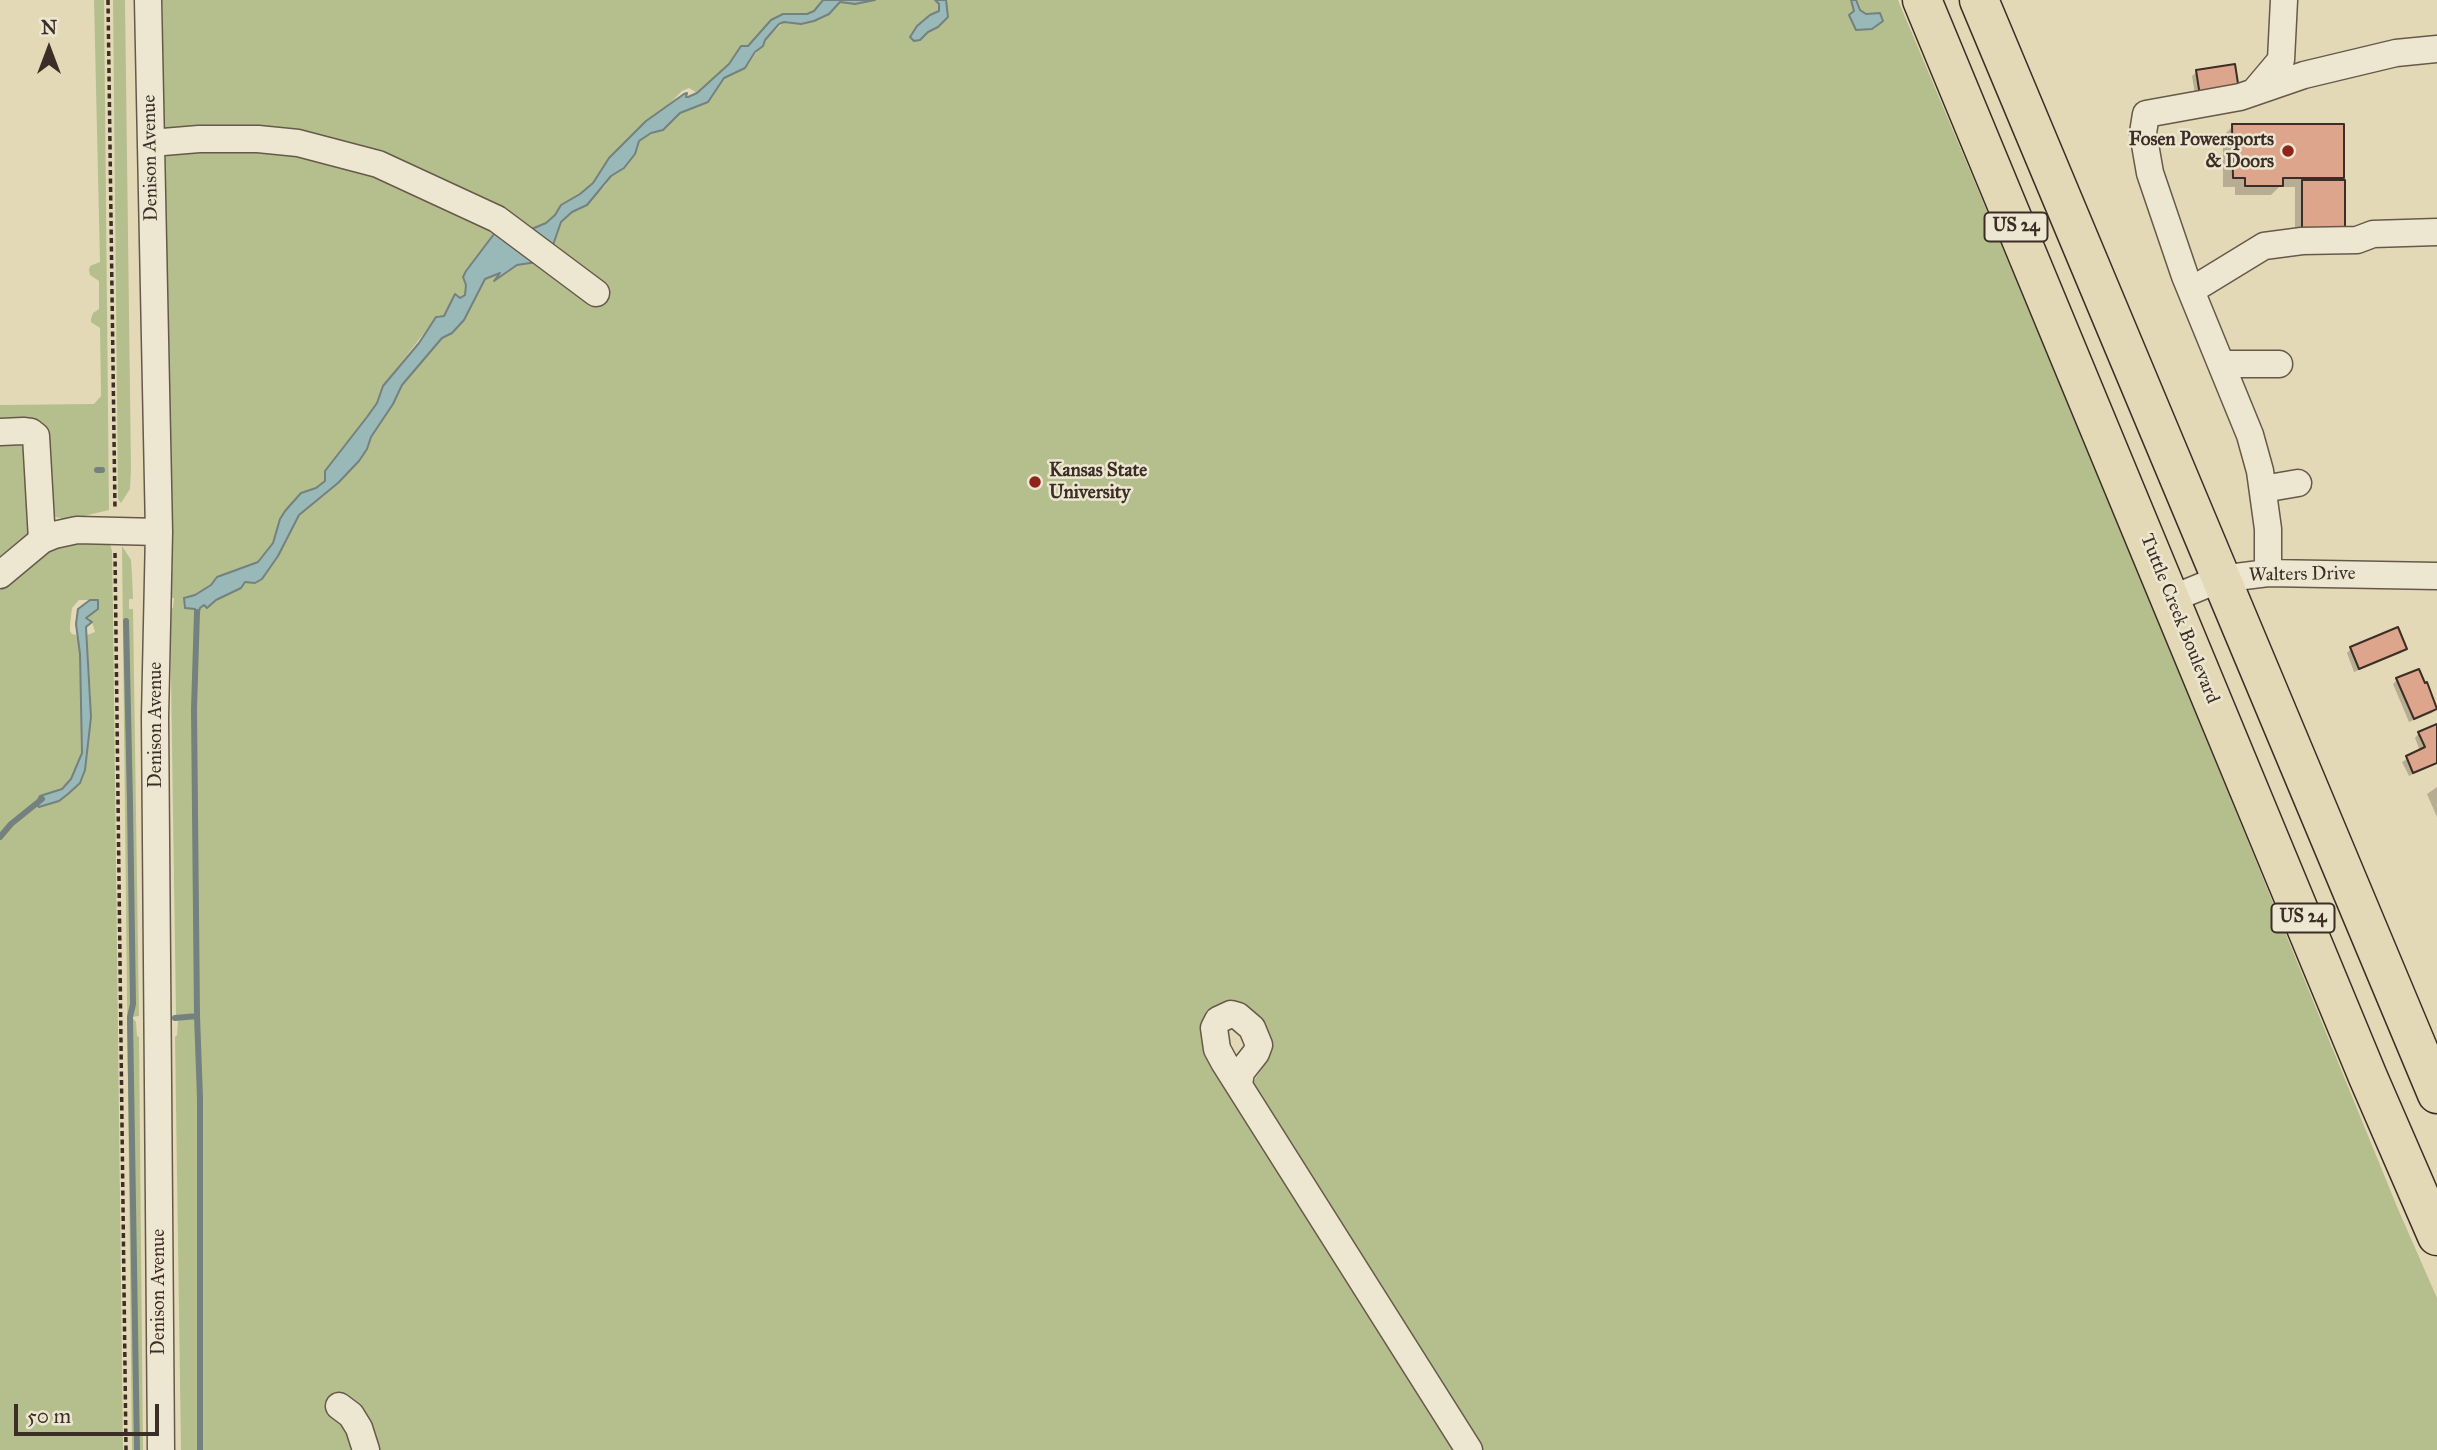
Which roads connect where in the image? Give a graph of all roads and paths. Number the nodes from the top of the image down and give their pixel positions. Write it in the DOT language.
graph roads {
  1 [pos="108,0"];
  2 [pos="148,0"];
  3 [pos="1922,0"];
  4 [pos="1979,0"];
  5 [pos="2284,0"];
  6 [pos="2437,50"];
  7 [pos="2252,93"];
  8 [pos="151,143"];
  9 [pos="2437,232"];
  10 [pos="2192,290"];
  11 [pos="596,293"];
  12 [pos="2223,364"];
  13 [pos="2279,364"];
  14 [pos="0,432"];
  15 [pos="2298,483"];
  16 [pos="2263,489"];
  17 [pos="115,507"];
  18 [pos="159,532"];
  19 [pos="42,540"];
  20 [pos="115,541"];
  21 [pos="2268,573"];
  22 [pos="0,575"];
  23 [pos="2437,576"];
  24 [pos="2220,579"];
  25 [pos="2171,599"];
  26 [pos="1239,1084"];
  27 [pos="2437,1094"];
  28 [pos="2437,1237"];
  29 [pos="339,1406"];
  30 [pos="127,1450"];
  31 [pos="160,1450"];
  32 [pos="366,1450"];
  33 [pos="1469,1450"];
  1 -- 17 [label="path"];
  2 -- 8 [label="street, Denison Avenue"];
  3 -- 25 [label="highway, Tuttle Creek Boulevard / US 24"];
  4 -- 24 [label="highway, US 24"];
  5 -- 7 [label="street"];
  6 -- 7 [label="street"];
  7 -- 10 [label="street"];
  8 -- 11 [label="street"];
  8 -- 18 [label="street, Denison Avenue"];
  9 -- 10 [label="street"];
  10 -- 12 [label="street"];
  12 -- 13 [label="street"];
  12 -- 16 [label="street"];
  14 -- 19 [label="street"];
  15 -- 16 [label="street"];
  16 -- 21 [label="street"];
  18 -- 19 [label="street"];
  18 -- 31 [label="street, Denison Avenue"];
  19 -- 22 [label="street"];
  20 -- 30 [label="path"];
  21 -- 23 [label="street, Walters Drive"];
  21 -- 24 [label="street, Walters Drive"];
  24 -- 25 [label="street, Walters Drive"];
  24 -- 27 [label="highway, US 24"];
  25 -- 28 [label="highway, Tuttle Creek Boulevard / US 24"];
  26 -- 33 [label="street"];
  29 -- 32 [label="street"];
}
